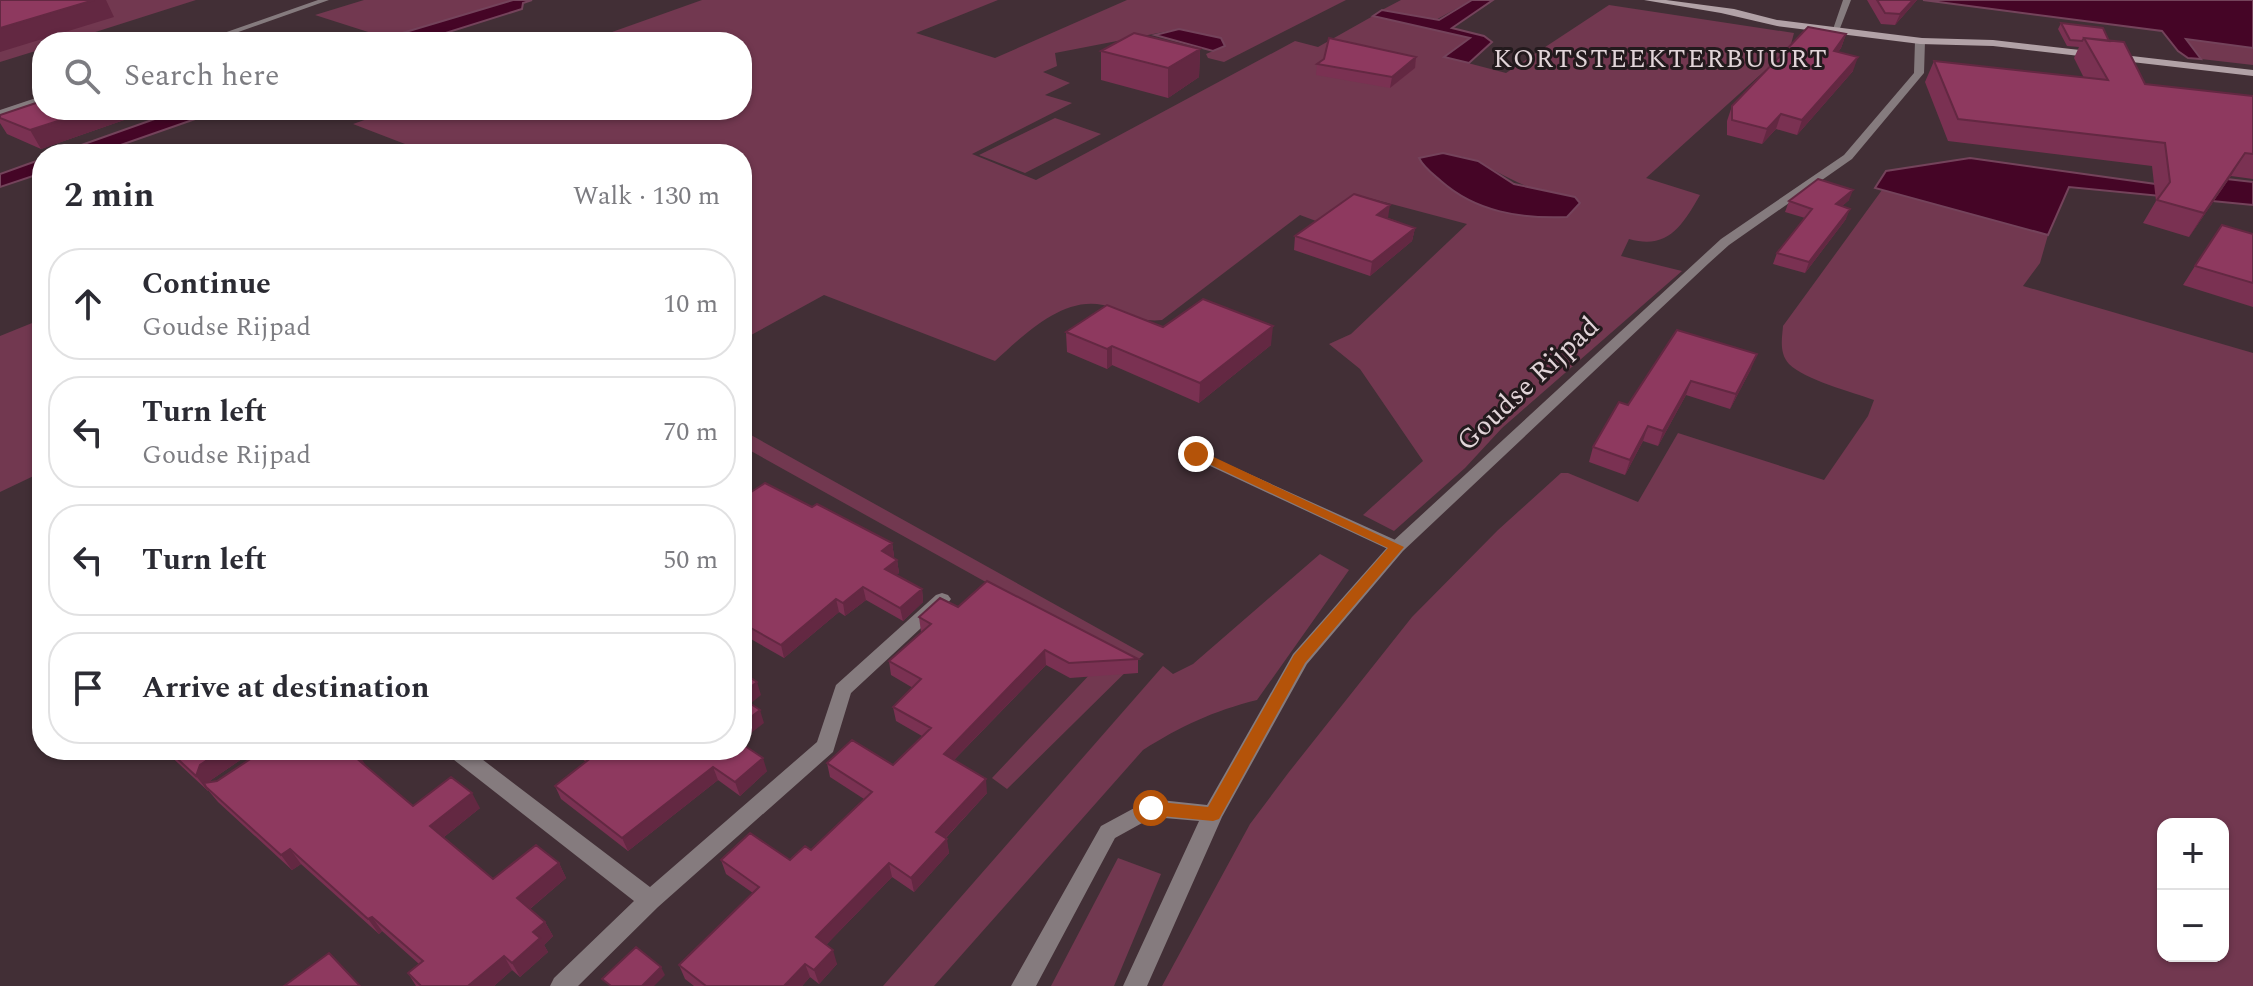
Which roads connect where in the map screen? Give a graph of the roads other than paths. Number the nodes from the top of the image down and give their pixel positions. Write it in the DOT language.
graph roads {
  1 [pos="325,0"];
  2 [pos="1648,0"];
  3 [pos="1847,0"];
  4 [pos="231,32"];
  5 [pos="1831,32"];
  6 [pos="1920,41"];
  7 [pos="2253,73"];
  8 [pos="32,102"];
  9 [pos="0,113"];
  10 [pos="1196,454"];
  11 [pos="1397,547"];
  12 [pos="942,599"];
  13 [pos="469,760"];
  14 [pos="1213,814"];
  15 [pos="650,900"];
  16 [pos="562,986"];
  17 [pos="1023,986"];
  18 [pos="1135,986"];
  1 -- 4 [label="lane"];
  2 -- 5 [label="main road"];
  3 -- 5 [label="lane"];
  5 -- 6 [label="main road"];
  6 -- 7 [label="main road"];
  6 -- 11 [label="street, Goudse Rijpad"];
  8 -- 9 [label="lane"];
  10 -- 11 [label="lane"];
  11 -- 14 [label="street, Goudse Rijpad"];
  12 -- 15 [label="street"];
  13 -- 15 [label="street"];
  14 -- 17 [label="street"];
  14 -- 18 [label="street, Goudse Rijpad"];
  15 -- 16 [label="street"];
}
